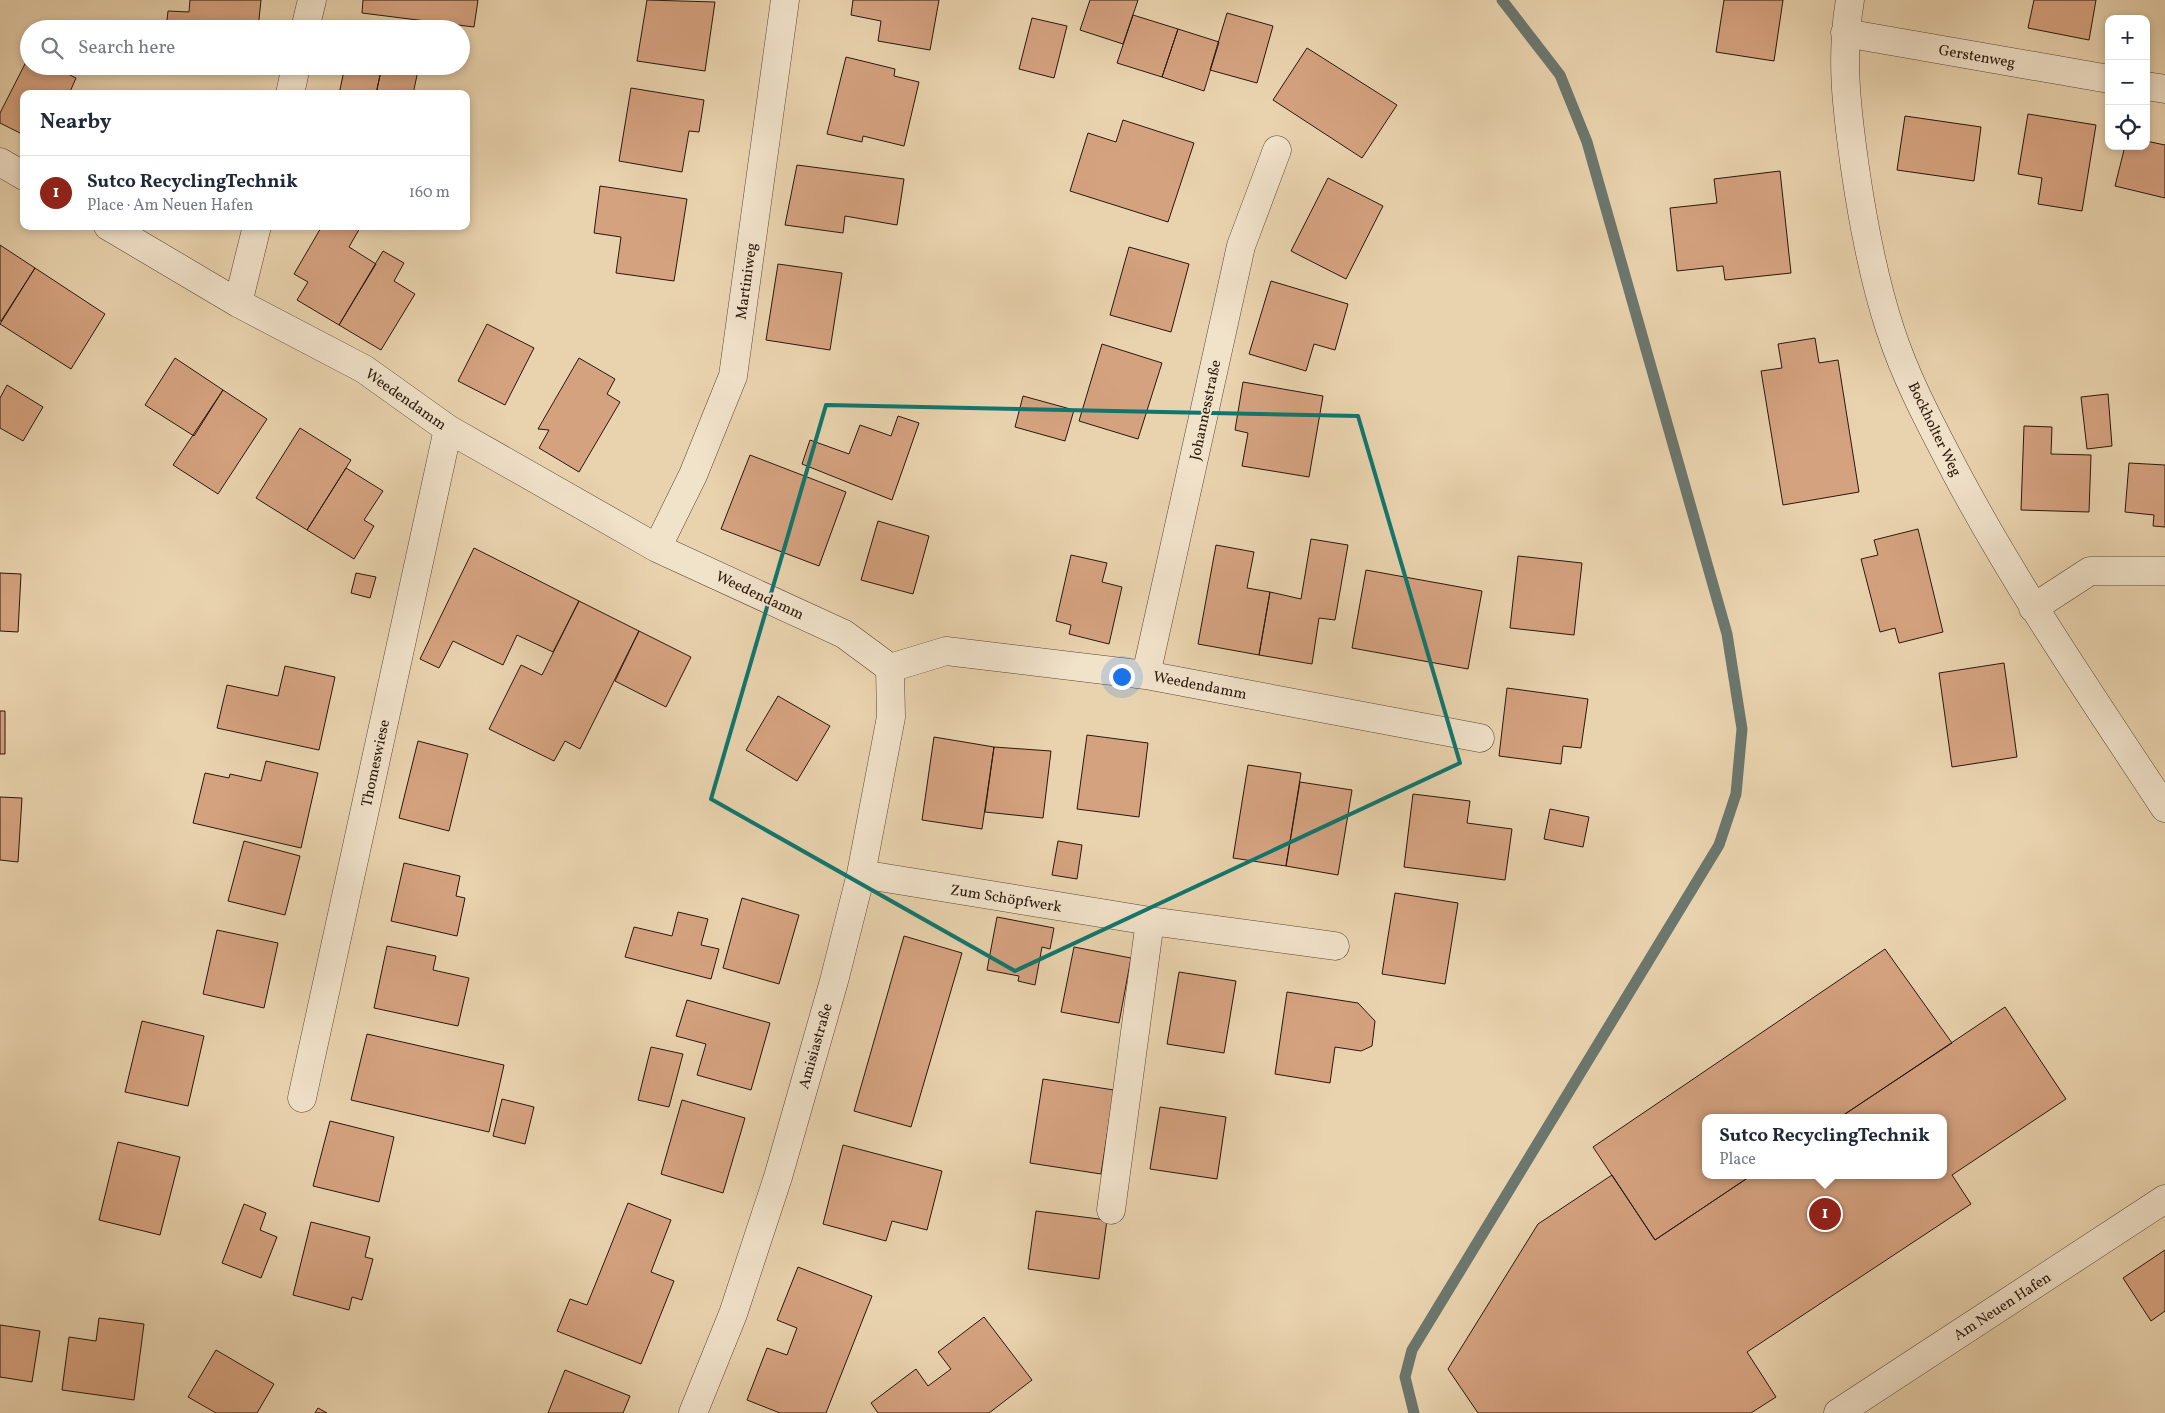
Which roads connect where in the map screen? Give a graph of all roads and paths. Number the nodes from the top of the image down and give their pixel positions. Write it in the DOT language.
graph roads {
  1 [pos="312,0"];
  2 [pos="785,0"];
  3 [pos="1850,0"];
  4 [pos="307,20"];
  5 [pos="1844,33"];
  6 [pos="294,75"];
  7 [pos="2105,78"];
  8 [pos="2150,87"];
  9 [pos="2165,89"];
  10 [pos="291,90"];
  11 [pos="1278,150"];
  12 [pos="0,162"];
  13 [pos="20,174"];
  14 [pos="115,230"];
  15 [pos="256,230"];
  16 [pos="238,304"];
  17 [pos="448,429"];
  18 [pos="657,548"];
  19 [pos="2165,571"];
  20 [pos="2033,608"];
  21 [pos="890,668"];
  22 [pos="1146,675"];
  23 [pos="1480,738"];
  24 [pos="2165,808"];
  25 [pos="861,874"];
  26 [pos="1150,921"];
  27 [pos="1335,946"];
  28 [pos="302,1098"];
  29 [pos="2165,1199"];
  30 [pos="1111,1210"];
  31 [pos="693,1413"];
  32 [pos="1838,1413"];
  1 -- 4 [label="street"];
  2 -- 18 [label="street, Martiniweg"];
  3 -- 5 [label="street, Bockholter Weg"];
  5 -- 7 [label="street, Gerstenweg"];
  5 -- 20 [label="street, Bockholter Weg"];
  6 -- 10 [label="street"];
  8 -- 9 [label="street"];
  11 -- 22 [label="street, Johannesstraße"];
  12 -- 13 [label="street"];
  14 -- 16 [label="street, Weedendamm"];
  15 -- 16 [label="street"];
  16 -- 17 [label="street, Weedendamm"];
  17 -- 18 [label="street, Weedendamm"];
  17 -- 28 [label="street, Thomeswiese"];
  18 -- 21 [label="street, Weedendamm"];
  19 -- 20 [label="street"];
  20 -- 24 [label="street, Bockholter Weg"];
  21 -- 22 [label="street, Weedendamm"];
  21 -- 25 [label="street, Amisiastraße"];
  22 -- 23 [label="street, Weedendamm"];
  25 -- 26 [label="street, Zum Schöpfwerk"];
  25 -- 31 [label="street, Amisiastraße"];
  26 -- 27 [label="street, Zum Schöpfwerk"];
  26 -- 30 [label="street"];
  29 -- 32 [label="street, Am Neuen Hafen"];
}
